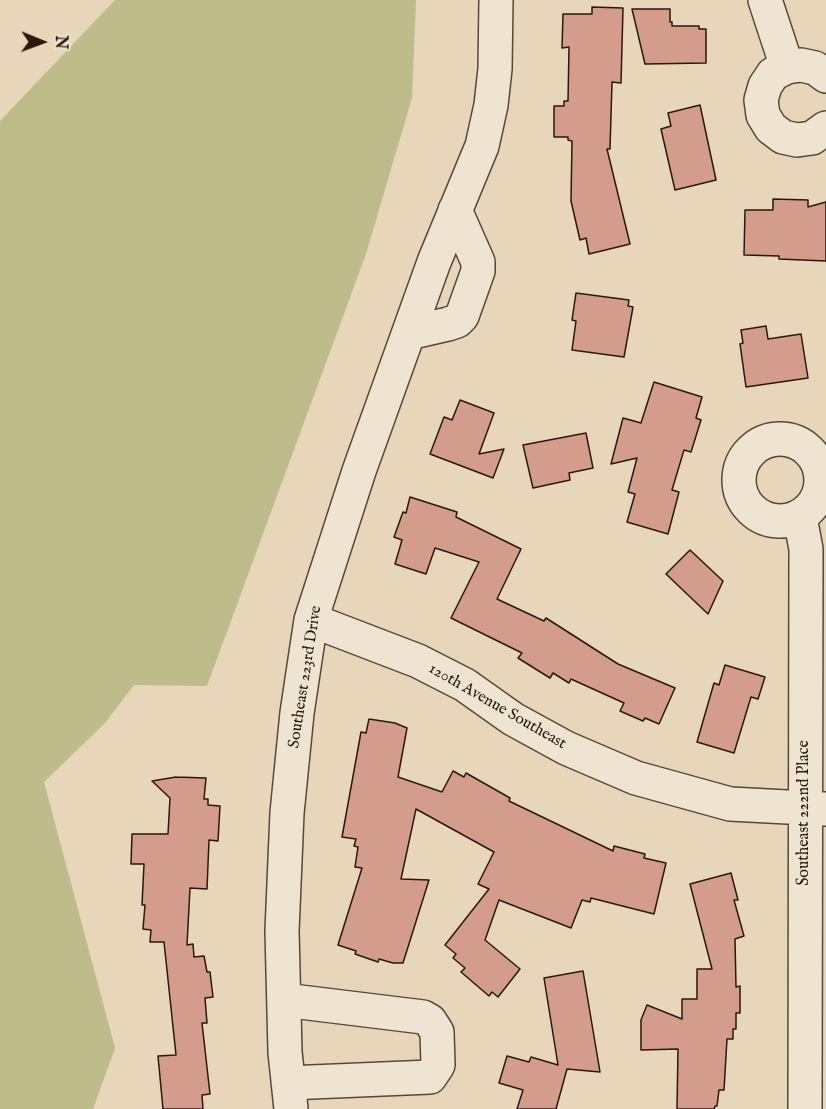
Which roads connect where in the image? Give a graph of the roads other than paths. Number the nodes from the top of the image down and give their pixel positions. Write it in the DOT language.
graph roads {
  1 [pos="496,0"];
  2 [pos="765,0"];
  3 [pos="787,67"];
  4 [pos="826,76"];
  5 [pos="826,129"];
  6 [pos="455,210"];
  7 [pos="409,333"];
  8 [pos="800,517"];
  9 [pos="311,620"];
  10 [pos="816,809"];
  11 [pos="284,1000"];
  12 [pos="290,1096"];
  13 [pos="805,1109"];
  1 -- 6 [label="street, Southeast 223rd Drive"];
  2 -- 3 [label="street"];
  3 -- 4 [label="street"];
  3 -- 5 [label="street"];
  6 -- 7 [label="street, Southeast 223rd Drive"];
  6 -- 7 [label="street"];
  7 -- 9 [label="street, Southeast 223rd Drive"];
  8 -- 10 [label="street, Southeast 222nd Place"];
  9 -- 10 [label="street, 120th Avenue Southeast"];
  9 -- 11 [label="street, Southeast 223rd Drive"];
  10 -- 13 [label="street, Southeast 222nd Place"];
  11 -- 12 [label="street, Southeast 223rd Drive"];
  11 -- 12 [label="street, Southeast 223rd Drive"];
}
